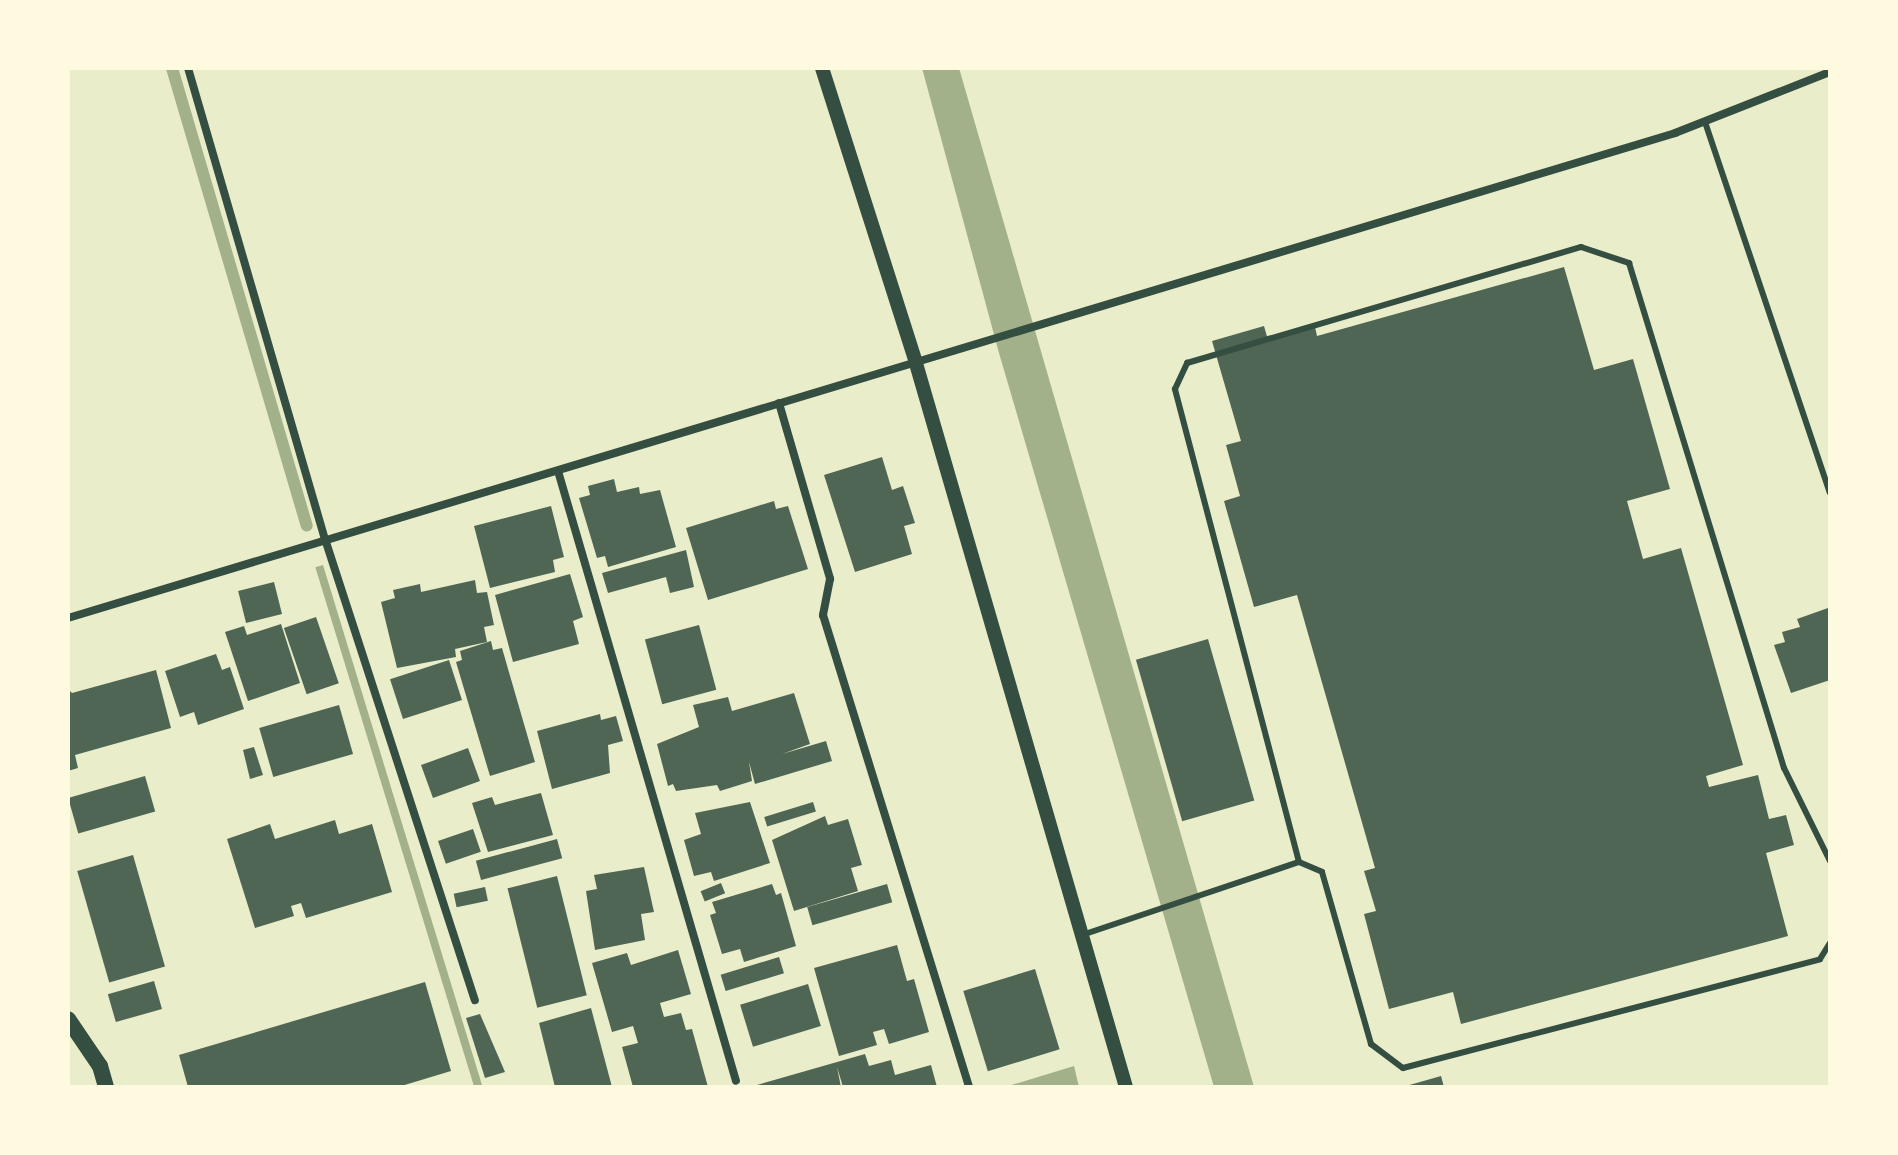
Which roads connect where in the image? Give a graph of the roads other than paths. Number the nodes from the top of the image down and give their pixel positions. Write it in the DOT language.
graph roads {
  1 [pos="188,68"];
  2 [pos="822,68"];
  3 [pos="1830,72"];
  4 [pos="1705,122"];
  5 [pos="915,360"];
  6 [pos="779,403"];
  7 [pos="558,471"];
  8 [pos="1830,493"];
  9 [pos="325,539"];
  10 [pos="68,618"];
  11 [pos="1830,861"];
  12 [pos="1299,862"];
  13 [pos="1082,935"];
  14 [pos="1830,943"];
  15 [pos="475,1000"];
  16 [pos="68,1019"];
  17 [pos="736,1081"];
  18 [pos="106,1087"];
  19 [pos="969,1087"];
  20 [pos="1126,1087"];
  1 -- 9 [label="street"];
  2 -- 5 [label="street"];
  3 -- 4 [label="street"];
  4 -- 5 [label="street"];
  4 -- 8 [label="lane"];
  5 -- 6 [label="street"];
  5 -- 13 [label="street"];
  6 -- 7 [label="street"];
  6 -- 19 [label="street"];
  7 -- 9 [label="street"];
  7 -- 17 [label="street"];
  9 -- 10 [label="street"];
  9 -- 15 [label="street"];
  11 -- 12 [label="lane"];
  12 -- 13 [label="lane"];
  12 -- 14 [label="lane"];
  13 -- 20 [label="street"];
  16 -- 18 [label="main road"];
}
